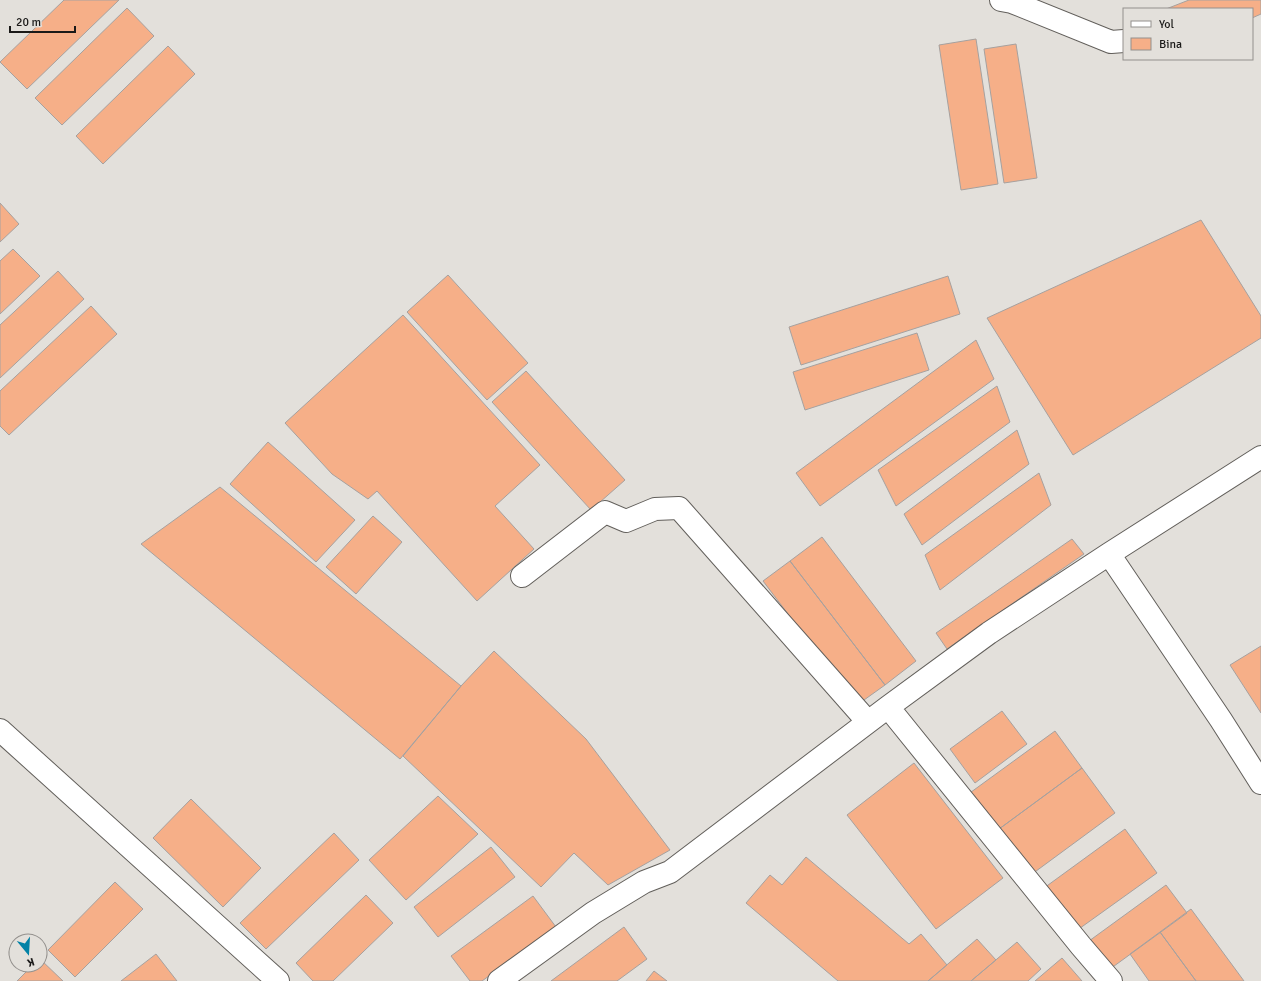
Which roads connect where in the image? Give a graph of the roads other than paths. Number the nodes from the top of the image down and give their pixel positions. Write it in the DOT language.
graph roads {
  1 [pos="1001,0"];
  2 [pos="1123,41"];
  3 [pos="1261,457"];
  4 [pos="1109,554"];
  5 [pos="522,576"];
  6 [pos="888,707"];
  7 [pos="868,722"];
  8 [pos="0,730"];
  9 [pos="1261,783"];
  10 [pos="278,981"];
  11 [pos="499,981"];
  12 [pos="1111,981"];
  1 -- 2 [label="street"];
  3 -- 4 [label="street"];
  4 -- 6 [label="street"];
  4 -- 9 [label="street"];
  5 -- 7 [label="street"];
  6 -- 7 [label="street"];
  6 -- 12 [label="street"];
  7 -- 11 [label="street"];
  8 -- 10 [label="street"];
}
